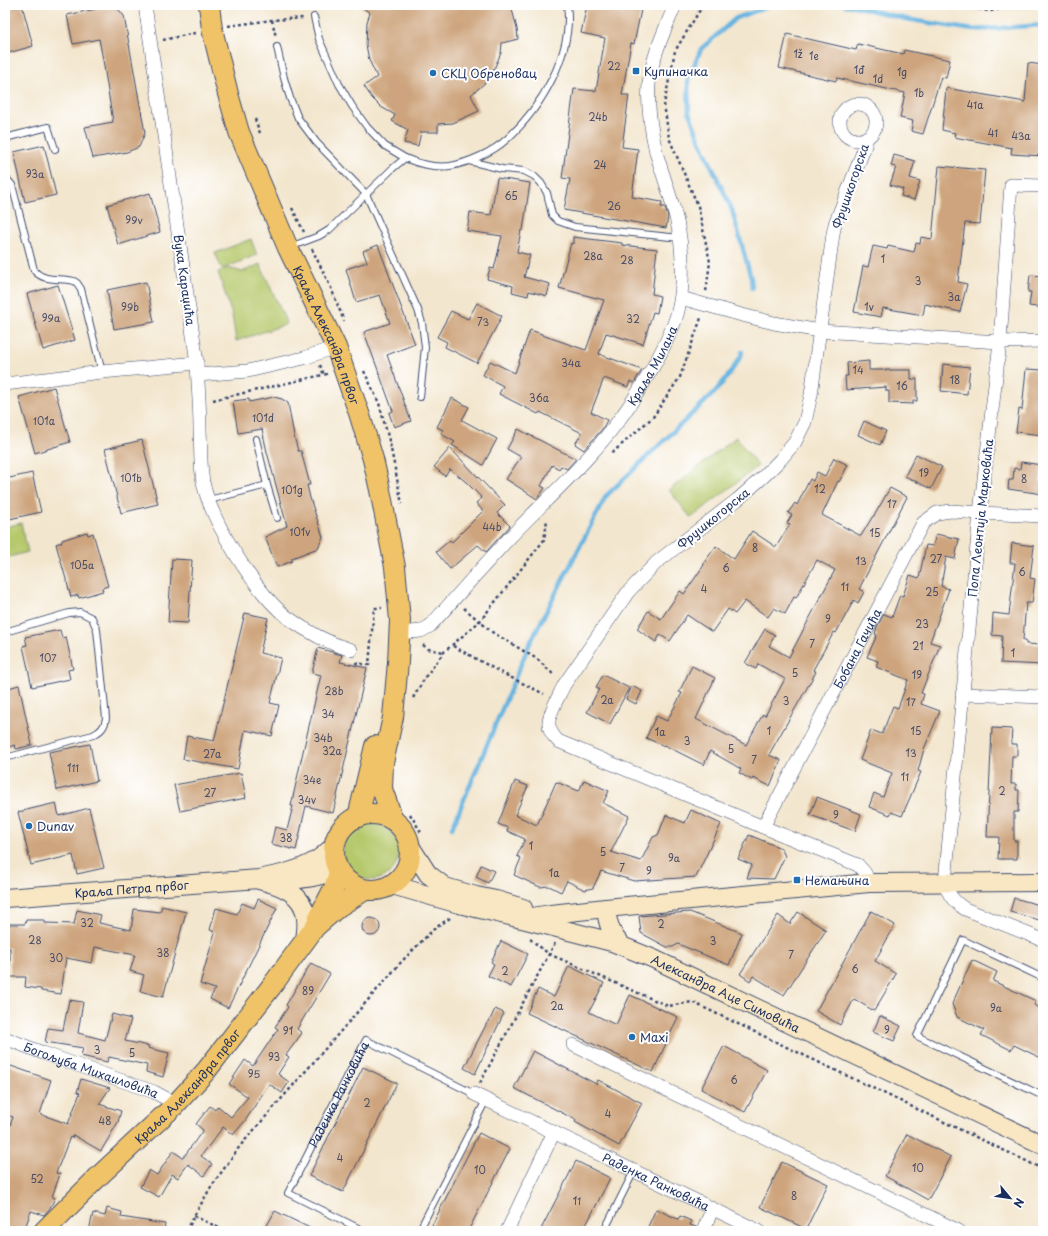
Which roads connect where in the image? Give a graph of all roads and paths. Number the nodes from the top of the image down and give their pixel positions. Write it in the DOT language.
graph roads {
  1 [pos="145,5"];
  2 [pos="209,5"];
  3 [pos="567,5"];
  4 [pos="675,5"];
  5 [pos="949,5"];
  6 [pos="1023,5"];
  7 [pos="314,17"];
  8 [pos="272,20"];
  9 [pos="224,27"];
  10 [pos="150,43"];
  11 [pos="277,47"];
  12 [pos="254,118"];
  13 [pos="867,137"];
  14 [pos="5,138"];
  15 [pos="262,139"];
  16 [pos="55,149"];
  17 [pos="405,158"];
  18 [pos="469,161"];
  19 [pos="5,176"];
  20 [pos="1043,186"];
  21 [pos="366,194"];
  22 [pos="288,201"];
  23 [pos="680,238"];
  24 [pos="308,240"];
  25 [pos="288,248"];
  26 [pos="680,298"];
  27 [pos="345,322"];
  28 [pos="820,331"];
  29 [pos="1043,341"];
  30 [pos="1000,342"];
  31 [pos="336,347"];
  32 [pos="197,369"];
  33 [pos="102,372"];
  34 [pos="5,384"];
  35 [pos="420,397"];
  36 [pos="256,439"];
  37 [pos="267,485"];
  38 [pos="208,500"];
  39 [pos="980,513"];
  40 [pos="1043,516"];
  41 [pos="277,518"];
  42 [pos="453,599"];
  43 [pos="400,608"];
  44 [pos="5,632"];
  45 [pos="409,633"];
  46 [pos="453,646"];
  47 [pos="351,650"];
  48 [pos="444,652"];
  49 [pos="397,675"];
  50 [pos="564,685"];
  51 [pos="962,694"];
  52 [pos="1043,697"];
  53 [pos="557,700"];
  54 [pos="5,758"];
  55 [pos="358,817"];
  56 [pos="394,820"];
  57 [pos="763,827"];
  58 [pos="335,845"];
  59 [pos="410,846"];
  60 [pos="339,871"];
  61 [pos="258,879"];
  62 [pos="945,882"];
  63 [pos="1043,882"];
  64 [pos="869,883"];
  65 [pos="392,885"];
  66 [pos="365,890"];
  67 [pos="5,898"];
  68 [pos="470,907"];
  69 [pos="606,908"];
  70 [pos="551,914"];
  71 [pos="522,919"];
  72 [pos="562,930"];
  73 [pos="310,933"];
  74 [pos="528,936"];
  75 [pos="1043,940"];
  76 [pos="622,946"];
  77 [pos="549,954"];
  78 [pos="1043,978"];
  79 [pos="5,1038"];
  80 [pos="572,1045"];
  81 [pos="1043,1096"];
  82 [pos="480,1097"];
  83 [pos="174,1106"];
  84 [pos="554,1132"];
  85 [pos="1043,1145"];
  86 [pos="1043,1169"];
  87 [pos="634,1171"];
  88 [pos="712,1210"];
  89 [pos="194,1216"];
  90 [pos="44,1231"];
  91 [pos="187,1231"];
  92 [pos="226,1231"];
  93 [pos="364,1231"];
  94 [pos="419,1231"];
  95 [pos="507,1231"];
  96 [pos="604,1231"];
  97 [pos="702,1231"];
  98 [pos="758,1231"];
  99 [pos="959,1231"];
  1 -- 10 [label="street, Вука Караџића"];
  2 -- 9 [label="main road, Краља Александра првог"];
  3 -- 18 [label="lane"];
  4 -- 23 [label="street, Краља Милана"];
  5 -- 6 [label="path"];
  7 -- 8 [label="path"];
  7 -- 17 [label="lane"];
  8 -- 9 [label="path"];
  8 -- 11 [label="path"];
  9 -- 10 [label="path"];
  9 -- 25 [label="main road, Краља Александра првог"];
  10 -- 32 [label="street, Вука Караџића"];
  11 -- 21 [label="lane"];
  12 -- 15 [label="path"];
  13 -- 28 [label="street, Фрушкогорска"];
  14 -- 16 [label="lane"];
  17 -- 18 [label="lane"];
  17 -- 21 [label="lane"];
  18 -- 23 [label="lane"];
  19 -- 33 [label="lane"];
  20 -- 30 [label="street, Попа Леонтија Марковића"];
  21 -- 24 [label="lane"];
  21 -- 35 [label="lane"];
  22 -- 24 [label="path"];
  23 -- 26 [label="street, Краља Милана"];
  24 -- 25 [label="lane"];
  24 -- 27 [label="path"];
  25 -- 31 [label="main road, Краља Александра првог"];
  26 -- 28 [label="street"];
  26 -- 42 [label="street, Краља Милана"];
  28 -- 30 [label="street"];
  28 -- 50 [label="street, Фрушкогорска"];
  29 -- 30 [label="street"];
  30 -- 39 [label="street, Попа Леонтија Марковића"];
  31 -- 32 [label="street"];
  31 -- 43 [label="main road, Краља Александра првог"];
  32 -- 33 [label="street"];
  32 -- 38 [label="street, Вука Караџића"];
  33 -- 34 [label="street"];
  36 -- 37 [label="lane"];
  37 -- 38 [label="lane"];
  37 -- 41 [label="lane"];
  38 -- 47 [label="street, Вука Караџића"];
  39 -- 40 [label="street, Бобана Гачића"];
  39 -- 51 [label="street, Попа Леонтија Марковића"];
  39 -- 57 [label="street, Бобана Гачића"];
  42 -- 45 [label="street, Краља Милана"];
  42 -- 50 [label="path"];
  43 -- 45 [label="main road, Краља Александра првог"];
  43 -- 47 [label="path"];
  44 -- 54 [label="lane"];
  45 -- 48 [label="path"];
  45 -- 49 [label="main road, Краља Александра првог"];
  46 -- 53 [label="path"];
  49 -- 55 [label="main road, Краља Александра првог"];
  49 -- 56 [label="main road, Краља Александра првог"];
  50 -- 53 [label="street"];
  51 -- 52 [label="street"];
  51 -- 62 [label="street, Попа Леонтија Марковића"];
  53 -- 57 [label="street"];
  55 -- 56 [label="main road, Краља Александра првог"];
  55 -- 58 [label="main road, Краља Александра првог"];
  56 -- 59 [label="main road, Краља Александра првог"];
  57 -- 64 [label="street"];
  58 -- 60 [label="main road, Краља Александра првог"];
  58 -- 61 [label="street, Краља Петра првог"];
  59 -- 65 [label="main road"];
  59 -- 70 [label="street"];
  60 -- 61 [label="street, Краља Петра првог"];
  60 -- 66 [label="main road"];
  60 -- 73 [label="main road, Краља Александра првог"];
  61 -- 67 [label="street, Краља Петра првог"];
  61 -- 73 [label="street"];
  62 -- 63 [label="street"];
  62 -- 64 [label="street"];
  62 -- 75 [label="street"];
  64 -- 69 [label="street"];
  65 -- 66 [label="main road, Краља Александра првог"];
  65 -- 68 [label="street, Александра Аце Симовића"];
  66 -- 73 [label="main road, Краља Александра првог"];
  68 -- 71 [label="street, Александра Аце Симовића"];
  68 -- 89 [label="path"];
  69 -- 70 [label="street"];
  69 -- 76 [label="street"];
  70 -- 71 [label="street"];
  71 -- 72 [label="street, Александра Аце Симовића"];
  72 -- 76 [label="street, Александра Аце Симовића"];
  72 -- 77 [label="path"];
  73 -- 83 [label="main road, Краља Александра првог"];
  74 -- 77 [label="path"];
  76 -- 85 [label="street, Александра Аце Симовића"];
  77 -- 82 [label="path"];
  77 -- 86 [label="path"];
  78 -- 81 [label="lane"];
  79 -- 83 [label="street, Богољуба Михаиловића"];
  80 -- 99 [label="street"];
  82 -- 84 [label="street, Раденка Ранковића"];
  82 -- 93 [label="lane, Раденка Ранковића"];
  82 -- 94 [label="lane"];
  83 -- 90 [label="main road, Краља Александра првог"];
  84 -- 87 [label="street, Раденка Ранковића"];
  84 -- 95 [label="street"];
  87 -- 88 [label="street, Раденка Ранковића"];
  87 -- 96 [label="lane"];
  88 -- 97 [label="street"];
  88 -- 98 [label="street, Раденка Ранковића"];
  89 -- 91 [label="path"];
  89 -- 92 [label="path"];
}
